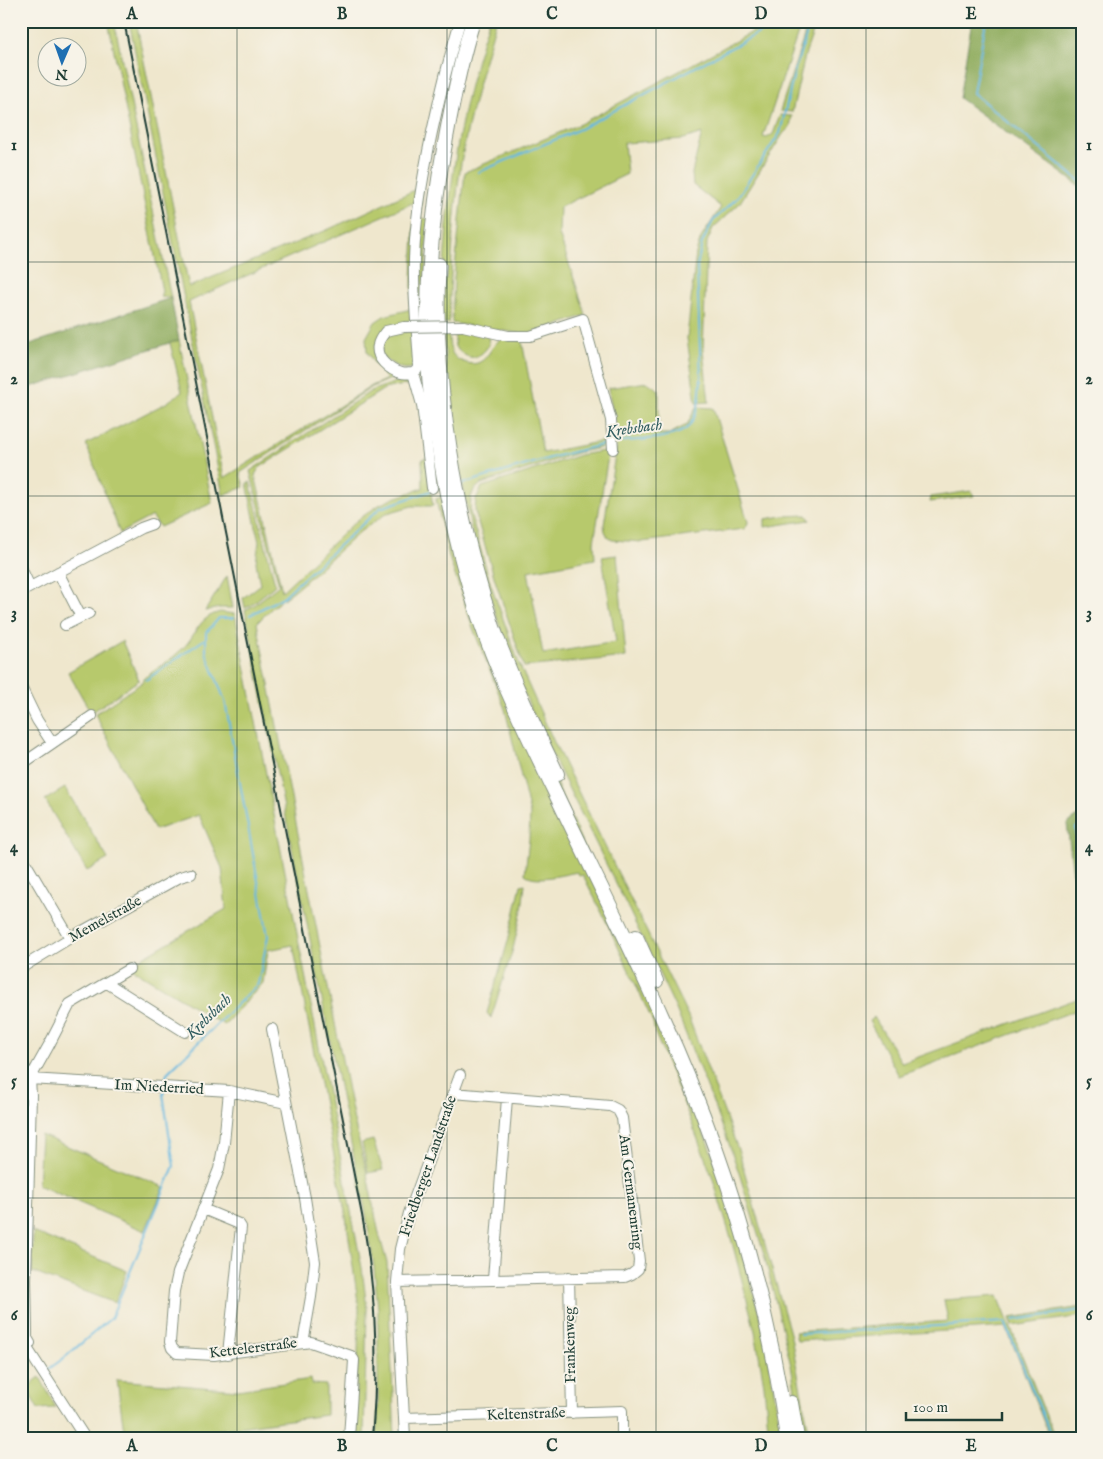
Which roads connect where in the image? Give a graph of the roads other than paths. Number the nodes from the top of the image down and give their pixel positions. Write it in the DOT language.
graph roads {
  1 [pos="460,21"];
  2 [pos="473,21"];
  3 [pos="482,21"];
  4 [pos="413,374"];
  5 [pos="613,448"];
  6 [pos="448,477"];
  7 [pos="432,488"];
  8 [pos="452,498"];
  9 [pos="152,524"];
  10 [pos="21,568"];
  11 [pos="58,572"];
  12 [pos="26,589"];
  13 [pos="66,625"];
  14 [pos="21,687"];
  15 [pos="92,716"];
  16 [pos="52,743"];
  17 [pos="25,762"];
  18 [pos="21,855"];
  19 [pos="191,874"];
  20 [pos="70,938"];
  21 [pos="21,968"];
  22 [pos="130,969"];
  23 [pos="107,982"];
  24 [pos="272,1028"];
  25 [pos="185,1032"];
  26 [pos="21,1062"];
  27 [pos="460,1075"];
  28 [pos="25,1080"];
  29 [pos="229,1091"];
  30 [pos="453,1094"];
  31 [pos="507,1098"];
  32 [pos="286,1103"];
  33 [pos="25,1163"];
  34 [pos="203,1209"];
  35 [pos="24,1262"];
  36 [pos="569,1277"];
  37 [pos="492,1280"];
  38 [pos="397,1282"];
  39 [pos="24,1340"];
  40 [pos="302,1343"];
  41 [pos="228,1354"];
  42 [pos="572,1413"];
  43 [pos="404,1418"];
  44 [pos="85,1438"];
  45 [pos="349,1438"];
  46 [pos="404,1438"];
  47 [pos="622,1438"];
  48 [pos="787,1438"];
  49 [pos="797,1438"];
  1 -- 4 [label="street"];
  2 -- 6 [label="highway"];
  3 -- 6 [label="highway"];
  4 -- 5 [label="street, bridge"];
  4 -- 7 [label="street"];
  6 -- 8 [label="highway"];
  8 -- 48 [label="highway"];
  8 -- 49 [label="highway"];
  9 -- 11 [label="street"];
  10 -- 12 [label="street"];
  11 -- 12 [label="street"];
  11 -- 13 [label="street"];
  14 -- 16 [label="street"];
  15 -- 16 [label="street"];
  16 -- 17 [label="street"];
  18 -- 20 [label="street"];
  19 -- 20 [label="street, Memelstraße"];
  20 -- 21 [label="street, Memelstraße"];
  22 -- 23 [label="street"];
  23 -- 25 [label="street"];
  23 -- 28 [label="street"];
  24 -- 32 [label="street"];
  26 -- 28 [label="street"];
  27 -- 30 [label="street, Friedberger Landstraße"];
  28 -- 29 [label="street, Im Niederried"];
  28 -- 33 [label="street"];
  29 -- 32 [label="street, Im Niederried"];
  29 -- 34 [label="street"];
  30 -- 31 [label="street, Am Germanenring"];
  30 -- 38 [label="street, Friedberger Landstraße"];
  31 -- 36 [label="street, Am Germanenring"];
  31 -- 37 [label="street"];
  32 -- 40 [label="street"];
  33 -- 35 [label="street"];
  34 -- 41 [label="street"];
  34 -- 41 [label="street, Kettelerstraße"];
  35 -- 39 [label="street"];
  36 -- 37 [label="street, Am Germanenring"];
  36 -- 42 [label="street, Frankenweg"];
  37 -- 38 [label="street, Am Germanenring"];
  38 -- 43 [label="street, Friedberger Landstraße"];
  39 -- 44 [label="street"];
  40 -- 41 [label="street, Kettelerstraße"];
  40 -- 45 [label="street, Kettelerstraße"];
  42 -- 43 [label="street, Keltenstraße"];
  42 -- 47 [label="street, Keltenstraße"];
  43 -- 46 [label="street, Friedberger Landstraße"];
}
